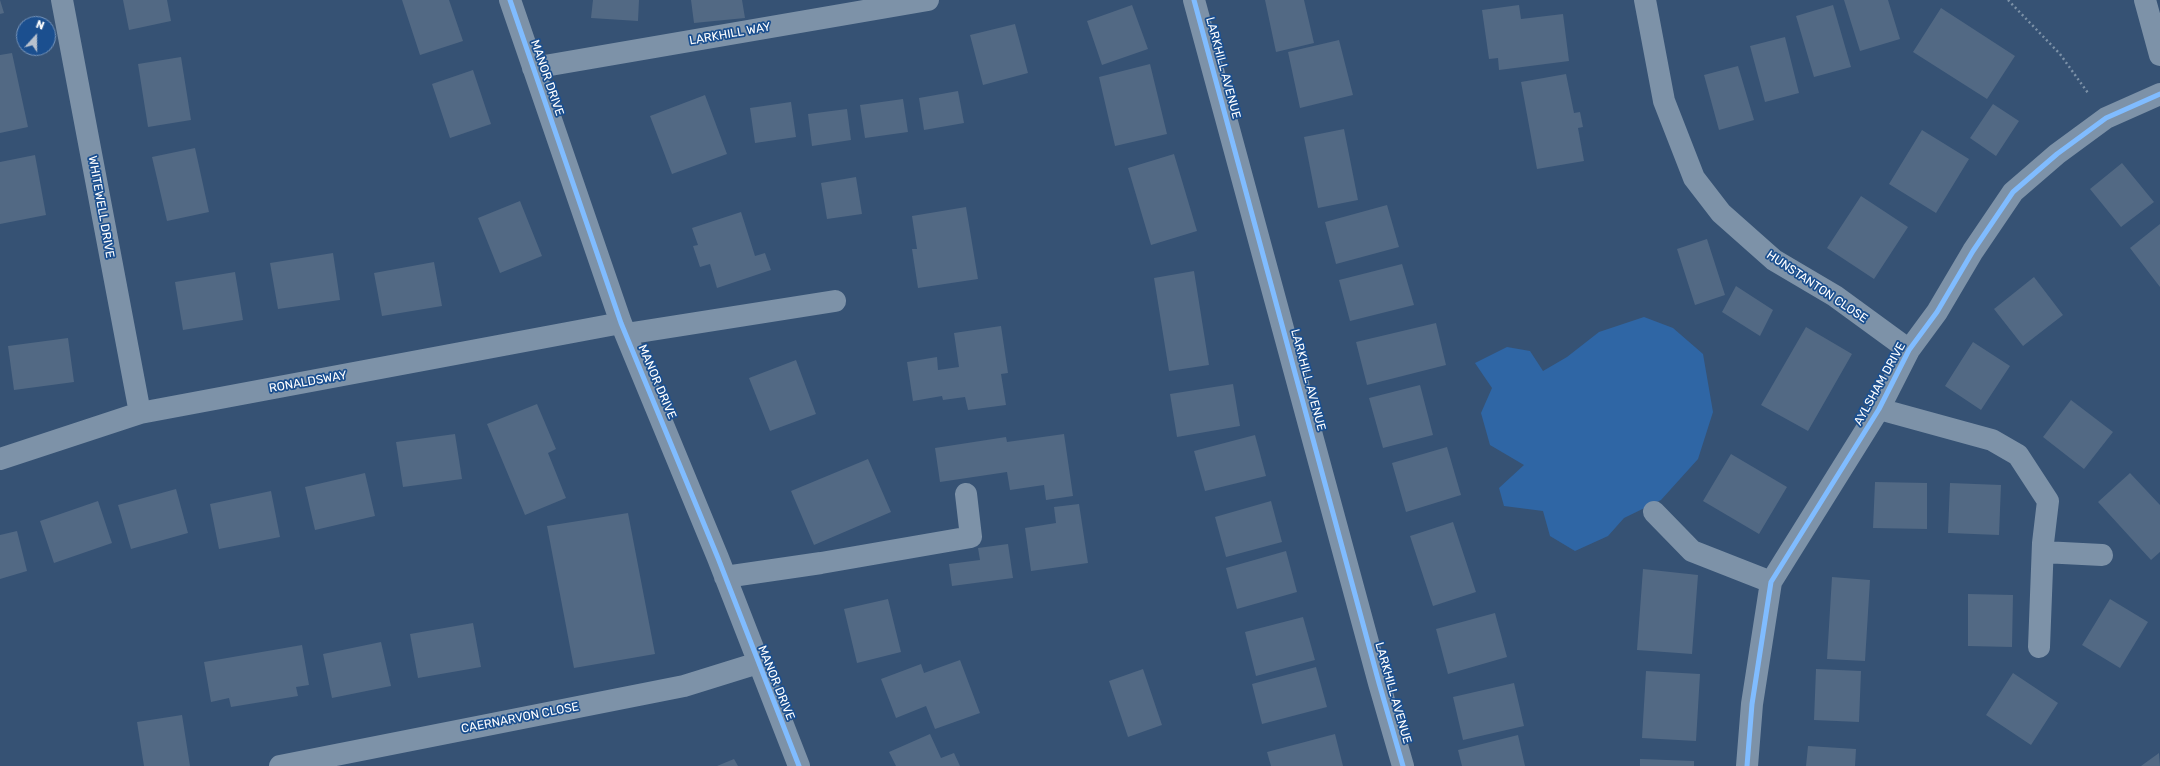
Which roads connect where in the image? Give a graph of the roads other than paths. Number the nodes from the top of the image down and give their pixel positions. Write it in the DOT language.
graph roads {
  1 [pos="62,0"];
  2 [pos="510,0"];
  3 [pos="928,0"];
  4 [pos="1194,0"];
  5 [pos="1645,0"];
  6 [pos="2145,0"];
  7 [pos="2156,30"];
  8 [pos="2160,55"];
  9 [pos="533,68"];
  10 [pos="2160,94"];
  11 [pos="835,300"];
  12 [pos="623,328"];
  13 [pos="1909,350"];
  14 [pos="1879,409"];
  15 [pos="140,413"];
  16 [pos="0,459"];
  17 [pos="966,494"];
  18 [pos="1654,512"];
  19 [pos="2043,552"];
  20 [pos="2102,555"];
  21 [pos="724,577"];
  22 [pos="1771,582"];
  23 [pos="2039,647"];
  24 [pos="758,663"];
  25 [pos="280,766"];
  26 [pos="798,766"];
  27 [pos="1403,766"];
  28 [pos="1747,766"];
  1 -- 15 [label="street, WHITEWELL DRIVE"];
  2 -- 9 [label="street, MANOR DRIVE"];
  3 -- 9 [label="street, LARKHILL WAY"];
  4 -- 27 [label="street, LARKHILL AVENUE"];
  5 -- 13 [label="street, HUNSTANTON CLOSE"];
  6 -- 7 [label="street"];
  7 -- 8 [label="street"];
  9 -- 12 [label="street, MANOR DRIVE"];
  10 -- 13 [label="street, AYLSHAM DRIVE"];
  11 -- 12 [label="street, RONALDSWAY"];
  12 -- 15 [label="street, RONALDSWAY"];
  12 -- 21 [label="street, MANOR DRIVE"];
  13 -- 14 [label="street, AYLSHAM DRIVE"];
  14 -- 19 [label="street"];
  14 -- 22 [label="street, AYLSHAM DRIVE"];
  15 -- 16 [label="street, RONALDSWAY"];
  17 -- 21 [label="street"];
  18 -- 22 [label="street"];
  19 -- 20 [label="street"];
  19 -- 23 [label="street"];
  21 -- 24 [label="street, MANOR DRIVE"];
  22 -- 28 [label="street, AYLSHAM DRIVE"];
  24 -- 25 [label="street, CAERNARVON CLOSE"];
  24 -- 26 [label="street, MANOR DRIVE"];
}
